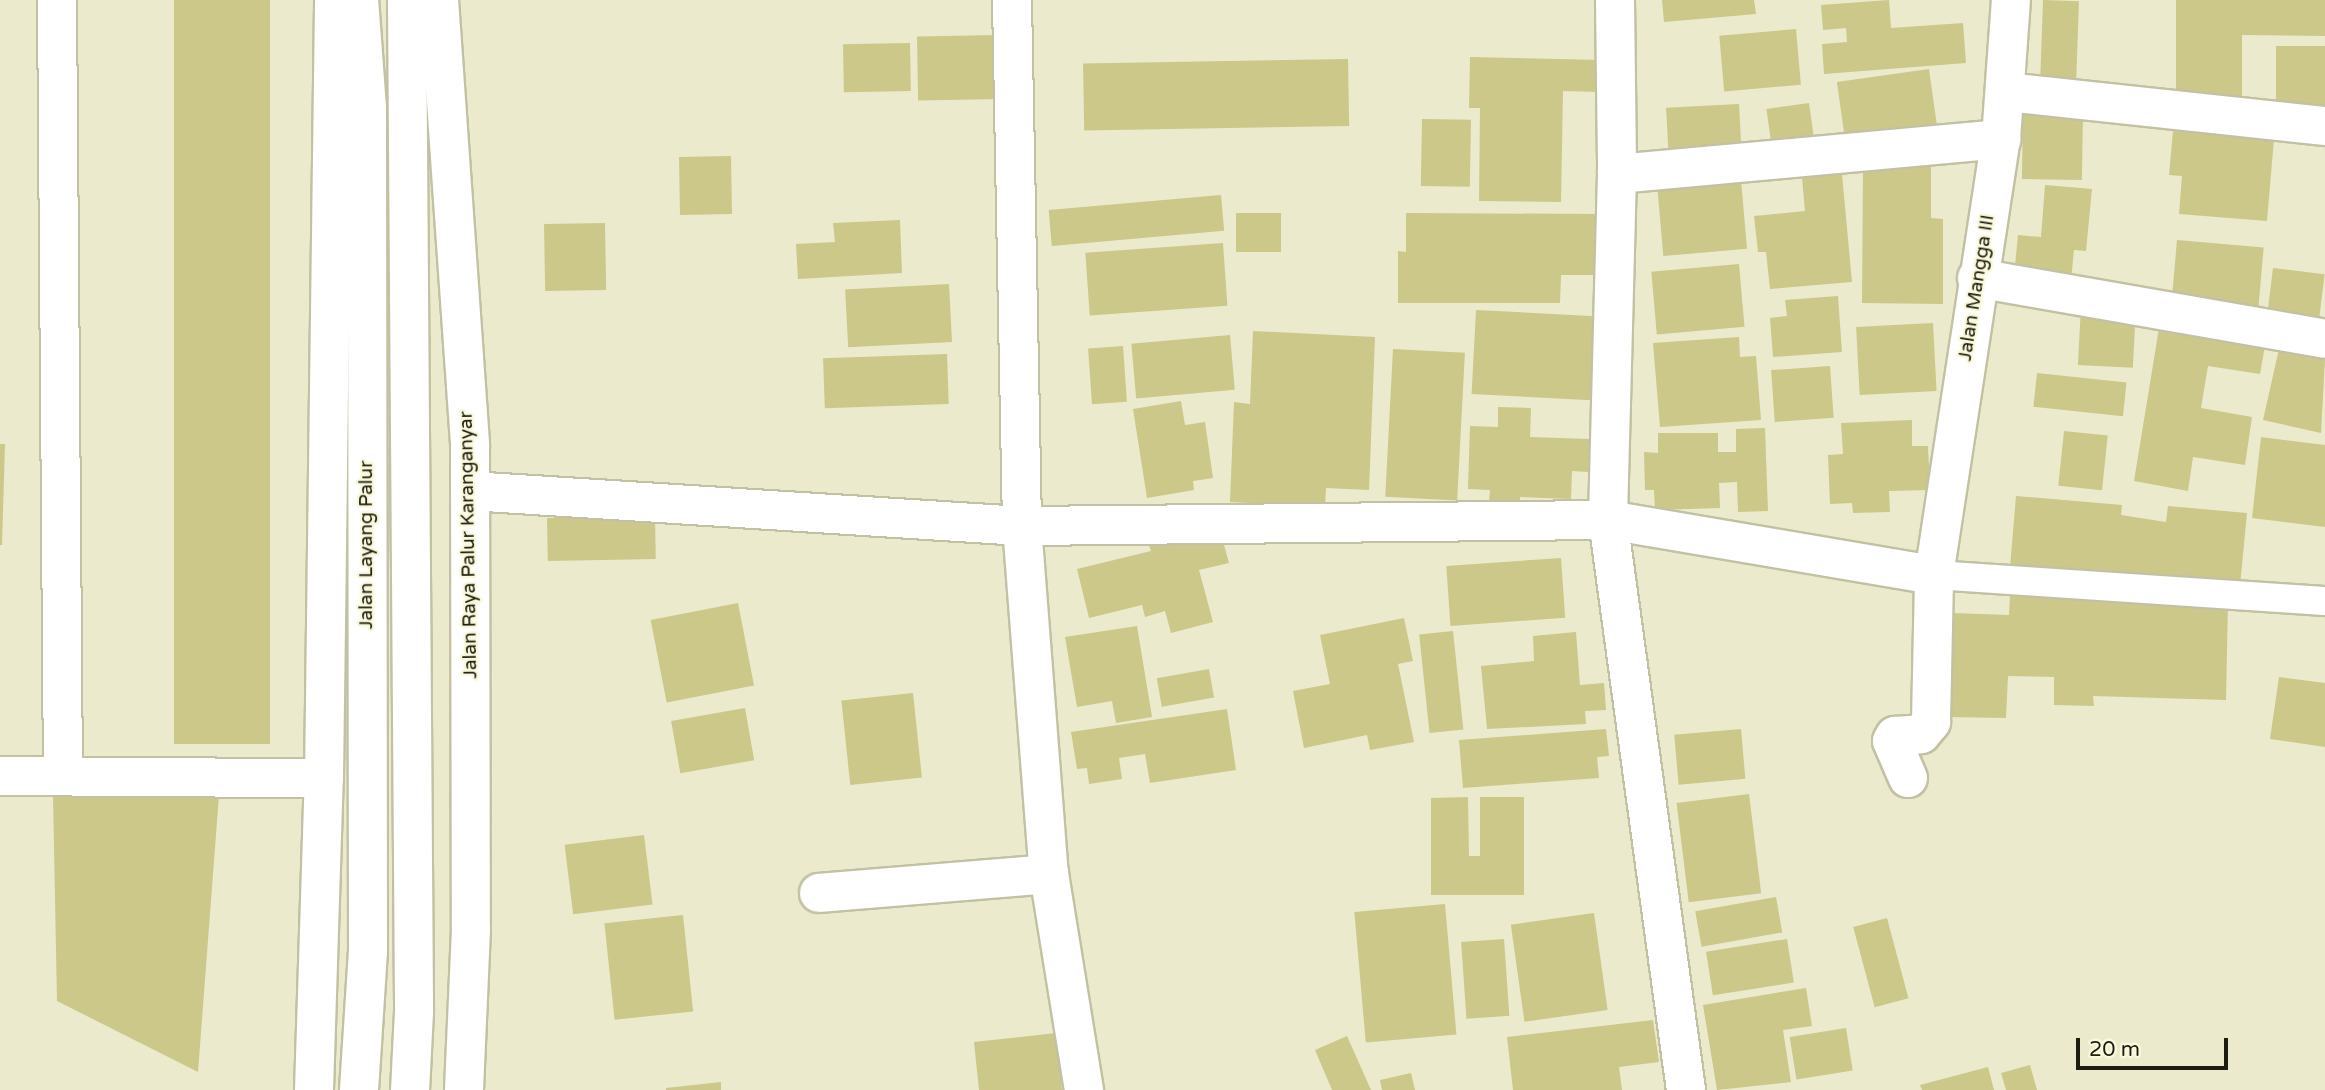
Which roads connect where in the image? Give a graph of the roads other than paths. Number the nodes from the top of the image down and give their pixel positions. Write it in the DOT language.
graph roads {
  1 [pos="57,0"];
  2 [pos="334,0"];
  3 [pos="359,0"];
  4 [pos="407,0"];
  5 [pos="439,0"];
  6 [pos="1012,0"];
  7 [pos="1615,0"];
  8 [pos="2011,0"];
  9 [pos="2006,92"];
  10 [pos="2325,126"];
  11 [pos="2001,139"];
  12 [pos="1617,174"];
  13 [pos="1977,278"];
  14 [pos="2325,339"];
  15 [pos="470,491"];
  16 [pos="1608,520"];
  17 [pos="1022,526"];
  18 [pos="1934,575"];
  19 [pos="2325,601"];
  20 [pos="63,775"];
  21 [pos="0,776"];
  22 [pos="324,778"];
  23 [pos="1908,778"];
  24 [pos="1049,874"];
  25 [pos="819,893"];
  26 [pos="314,1090"];
  27 [pos="359,1090"];
  28 [pos="410,1090"];
  29 [pos="464,1090"];
  30 [pos="1084,1090"];
  31 [pos="1686,1090"];
  1 -- 20 [label="street"];
  2 -- 22 [label="street"];
  3 -- 27 [label="street, Jalan Layang Palur"];
  4 -- 28 [label="street"];
  5 -- 15 [label="street, Jalan Raya Palur Karanganyar"];
  6 -- 17 [label="street"];
  7 -- 12 [label="street"];
  8 -- 9 [label="street, Jalan Mangga III"];
  9 -- 10 [label="street"];
  9 -- 11 [label="street, Jalan Mangga III"];
  11 -- 12 [label="street"];
  11 -- 13 [label="street, Jalan Mangga III"];
  12 -- 16 [label="street"];
  13 -- 14 [label="street"];
  13 -- 18 [label="street, Jalan Mangga III"];
  15 -- 17 [label="street"];
  15 -- 29 [label="street, Jalan Raya Palur Karanganyar"];
  16 -- 17 [label="street"];
  16 -- 18 [label="street"];
  16 -- 31 [label="street"];
  17 -- 24 [label="street"];
  18 -- 19 [label="lane"];
  18 -- 23 [label="street, Jalan Mangga III"];
  20 -- 21 [label="street"];
  20 -- 22 [label="street"];
  22 -- 26 [label="street"];
  24 -- 25 [label="street"];
  24 -- 30 [label="street"];
}
